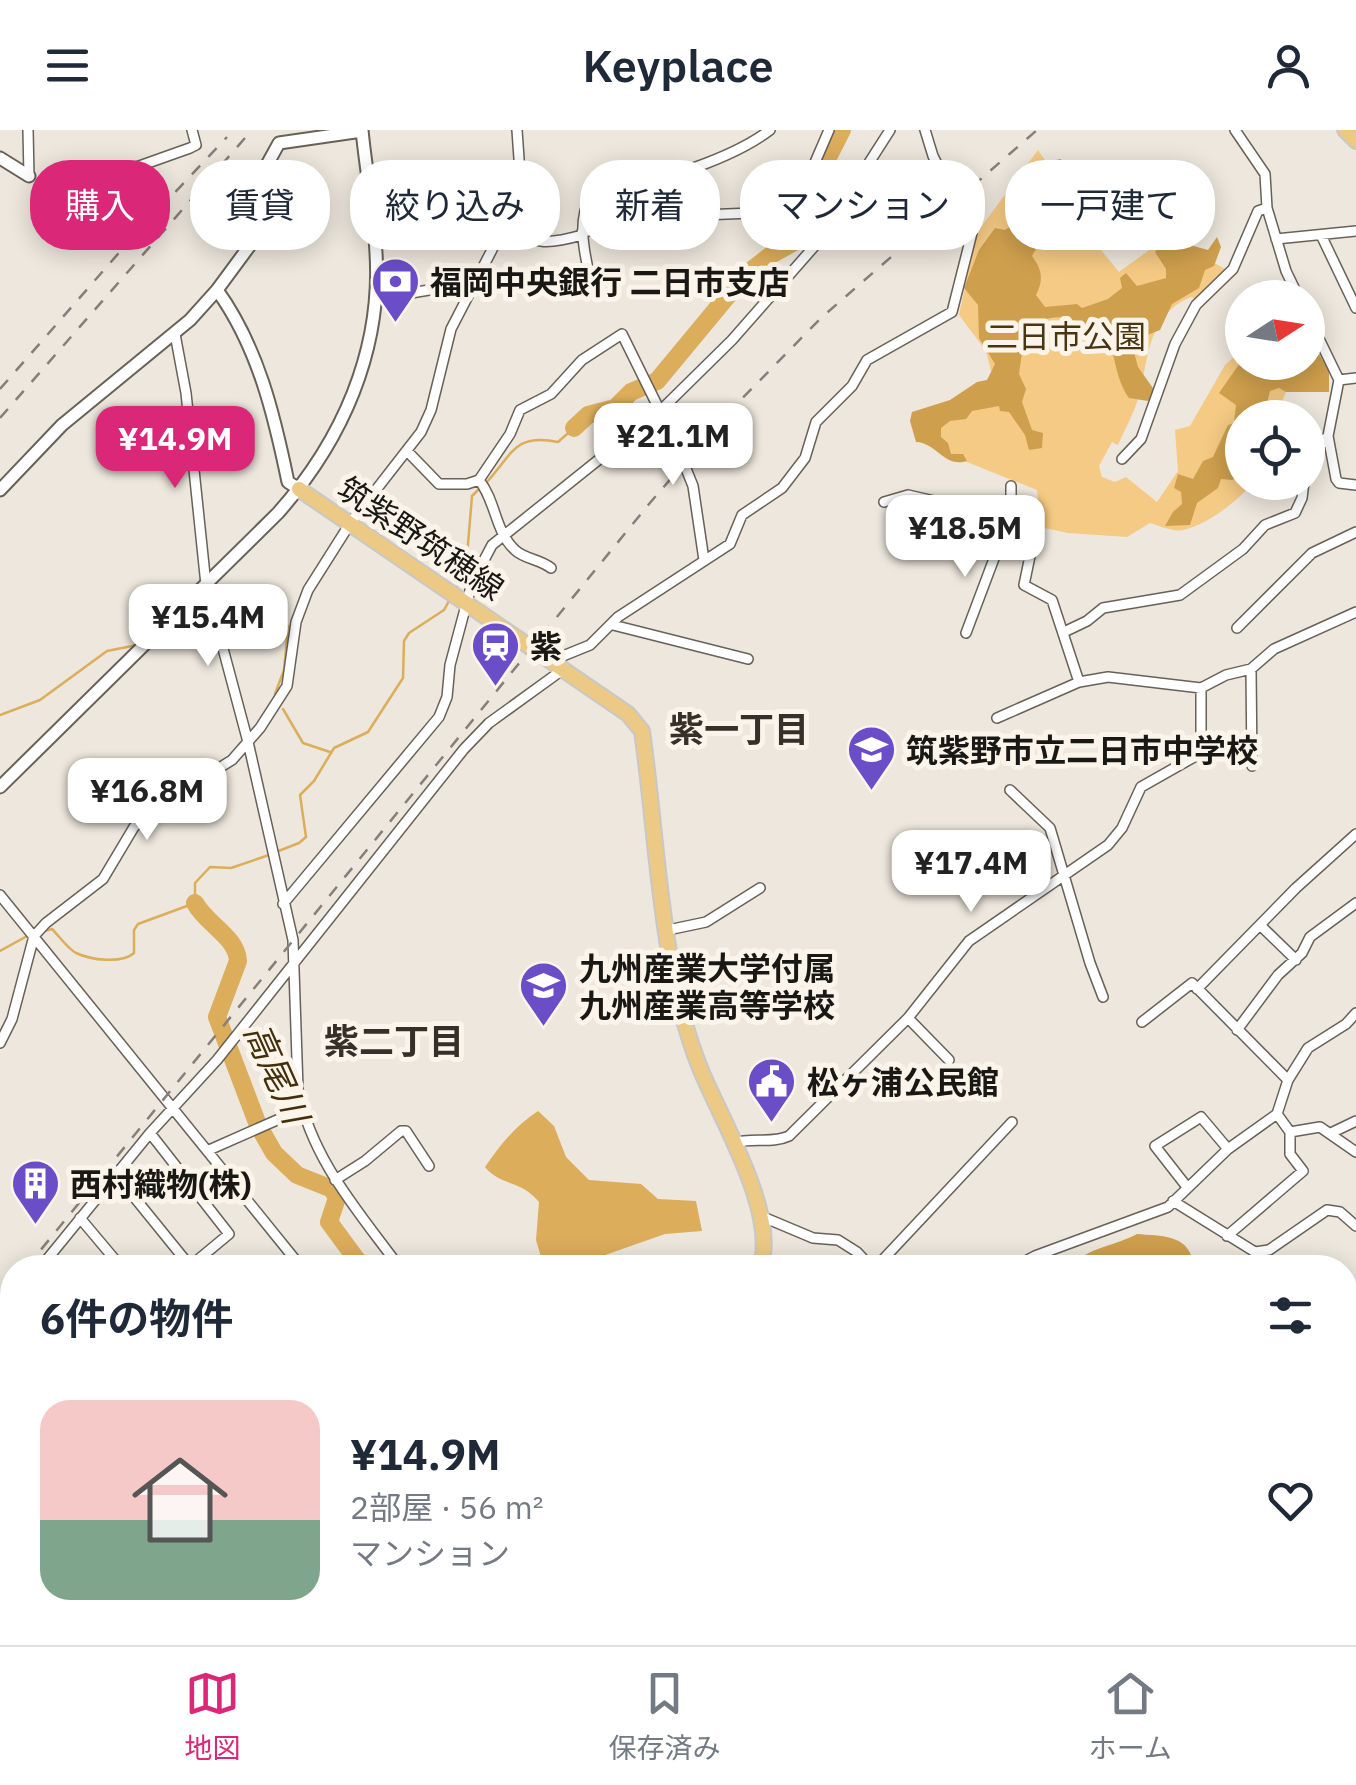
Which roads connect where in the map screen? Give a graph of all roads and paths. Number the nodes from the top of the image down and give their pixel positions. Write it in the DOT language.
graph roads {
  1 [pos="28,130"];
  2 [pos="192,130"];
  3 [pos="364,130"];
  4 [pos="517,130"];
  5 [pos="770,130"];
  6 [pos="829,130"];
  7 [pos="925,130"];
  8 [pos="1235,130"];
  9 [pos="1344,130"];
  10 [pos="885,132"];
  11 [pos="281,137"];
  12 [pos="1356,141"];
  13 [pos="0,158"];
  14 [pos="156,160"];
  15 [pos="367,160"];
  16 [pos="519,160"];
  17 [pos="710,160"];
  18 [pos="869,160"];
  19 [pos="937,160"];
  20 [pos="29,176"];
  21 [pos="1267,208"];
  22 [pos="720,214"];
  23 [pos="1356,231"];
  24 [pos="1321,235"];
  25 [pos="1276,240"];
  26 [pos="376,250"];
  27 [pos="491,250"];
  28 [pos="585,250"];
  29 [pos="811,250"];
  30 [pos="968,250"];
  31 [pos="1290,280"];
  32 [pos="1356,281"];
  33 [pos="591,283"];
  34 [pos="1344,283"];
  35 [pos="217,290"];
  36 [pos="466,294"];
  37 [pos="376,299"];
  38 [pos="1356,308"];
  39 [pos="174,334"];
  40 [pos="1325,350"];
  41 [pos="1356,378"];
  42 [pos="1340,380"];
  43 [pos="661,410"];
  44 [pos="1328,436"];
  45 [pos="1325,440"];
  46 [pos="407,451"];
  47 [pos="1122,459"];
  48 [pos="483,484"];
  49 [pos="1356,485"];
  50 [pos="1011,486"];
  51 [pos="300,489"];
  52 [pos="0,490"];
  53 [pos="1301,500"];
  54 [pos="884,502"];
  55 [pos="351,522"];
  56 [pos="1356,532"];
  57 [pos="504,534"];
  58 [pos="1002,541"];
  59 [pos="704,560"];
  60 [pos="550,568"];
  61 [pos="206,585"];
  62 [pos="465,600"];
  63 [pos="1356,612"];
  64 [pos="613,625"];
  65 [pos="1236,628"];
  66 [pos="1064,632"];
  67 [pos="966,633"];
  68 [pos="748,659"];
  69 [pos="559,664"];
  70 [pos="1250,669"];
  71 [pos="1079,682"];
  72 [pos="1201,688"];
  73 [pos="997,718"];
  74 [pos="248,742"];
  75 [pos="1252,766"];
  76 [pos="0,787"];
  77 [pos="1010,790"];
  78 [pos="1356,834"];
  79 [pos="1062,878"];
  80 [pos="760,888"];
  81 [pos="0,895"];
  82 [pos="1356,903"];
  83 [pos="284,904"];
  84 [pos="1260,925"];
  85 [pos="668,930"];
  86 [pos="34,936"];
  87 [pos="296,959"];
  88 [pos="1296,960"];
  89 [pos="1197,989"];
  90 [pos="1103,997"];
  91 [pos="1356,1013"];
  92 [pos="908,1018"];
  93 [pos="1142,1022"];
  94 [pos="1238,1030"];
  95 [pos="0,1043"];
  96 [pos="950,1060"];
  97 [pos="1288,1080"];
  98 [pos="174,1108"];
  99 [pos="302,1109"];
  100 [pos="1277,1114"];
  101 [pos="1356,1121"];
  102 [pos="1012,1122"];
  103 [pos="1290,1132"];
  104 [pos="150,1133"];
  105 [pos="1331,1134"];
  106 [pos="733,1143"];
  107 [pos="1228,1149"];
  108 [pos="209,1150"];
  109 [pos="1356,1152"];
  110 [pos="430,1166"];
  111 [pos="117,1176"];
  112 [pos="335,1180"];
  113 [pos="1187,1186"];
  114 [pos="1174,1201"];
  115 [pos="762,1217"];
  116 [pos="80,1218"];
  117 [pos="1356,1226"];
  118 [pos="1227,1236"];
  119 [pos="51,1254"];
  120 [pos="111,1255"];
  121 [pos="180,1255"];
  122 [pos="204,1255"];
  123 [pos="292,1255"];
  124 [pos="390,1255"];
  125 [pos="764,1255"];
  126 [pos="860,1255"];
  127 [pos="886,1255"];
  128 [pos="1038,1255"];
  1 -- 20 [label="street"];
  2 -- 14 [label="street"];
  3 -- 11 [label="main road"];
  3 -- 15 [label="main road"];
  4 -- 16 [label="street"];
  5 -- 17 [label="street"];
  6 -- 22 [label="street"];
  7 -- 19 [label="street"];
  8 -- 21 [label="street"];
  9 -- 12 [label="main road"];
  10 -- 18 [label="street"];
  11 -- 35 [label="main road"];
  13 -- 20 [label="main road"];
  21 -- 25 [label="street"];
  21 -- 47 [label="street"];
  23 -- 24 [label="street"];
  24 -- 25 [label="street"];
  24 -- 34 [label="street"];
  25 -- 31 [label="street"];
  26 -- 37 [label="main road"];
  27 -- 36 [label="street"];
  28 -- 33 [label="street"];
  29 -- 43 [label="street"];
  30 -- 59 [label="street"];
  32 -- 34 [label="street"];
  34 -- 38 [label="street"];
  35 -- 39 [label="main road"];
  35 -- 51 [label="main road"];
  36 -- 37 [label="street"];
  36 -- 46 [label="street"];
  37 -- 51 [label="main road"];
  39 -- 52 [label="main road"];
  39 -- 61 [label="street"];
  40 -- 42 [label="street"];
  41 -- 42 [label="street"];
  42 -- 44 [label="street"];
  43 -- 48 [label="street"];
  43 -- 57 [label="street"];
  43 -- 59 [label="street"];
  44 -- 45 [label="street"];
  44 -- 49 [label="street"];
  46 -- 48 [label="street"];
  46 -- 55 [label="street"];
  48 -- 57 [label="street"];
  50 -- 58 [label="street"];
  51 -- 55 [label="main road, 筑紫野筑穂線"];
  51 -- 61 [label="main road"];
  53 -- 66 [label="street"];
  54 -- 58 [label="street"];
  55 -- 62 [label="main road, 筑紫野筑穂線"];
  55 -- 74 [label="street"];
  56 -- 65 [label="street"];
  57 -- 60 [label="street"];
  57 -- 62 [label="street"];
  58 -- 66 [label="street"];
  58 -- 67 [label="street"];
  59 -- 64 [label="street"];
  61 -- 74 [label="street"];
  61 -- 76 [label="main road"];
  62 -- 69 [label="main road, 筑紫野筑穂線"];
  62 -- 83 [label="street"];
  63 -- 70 [label="street"];
  64 -- 68 [label="street"];
  64 -- 69 [label="street"];
  66 -- 71 [label="street"];
  69 -- 85 [label="main road, 筑紫野筑穂線"];
  69 -- 87 [label="street"];
  70 -- 72 [label="street"];
  70 -- 75 [label="street"];
  71 -- 72 [label="street"];
  71 -- 73 [label="street"];
  72 -- 79 [label="street"];
  74 -- 83 [label="street"];
  74 -- 86 [label="street"];
  77 -- 79 [label="street"];
  78 -- 84 [label="street"];
  79 -- 90 [label="street"];
  79 -- 92 [label="street"];
  80 -- 85 [label="street"];
  81 -- 86 [label="street"];
  82 -- 88 [label="street"];
  83 -- 87 [label="street"];
  84 -- 88 [label="street"];
  84 -- 89 [label="street"];
  85 -- 106 [label="main road, 筑紫野筑穂線"];
  86 -- 95 [label="street"];
  86 -- 98 [label="street"];
  87 -- 98 [label="street"];
  87 -- 99 [label="street"];
  88 -- 94 [label="street"];
  89 -- 93 [label="street"];
  89 -- 94 [label="street"];
  91 -- 97 [label="street"];
  92 -- 96 [label="street"];
  92 -- 106 [label="street"];
  94 -- 97 [label="street"];
  97 -- 100 [label="street"];
  98 -- 104 [label="street"];
  98 -- 108 [label="street"];
  99 -- 108 [label="street"];
  99 -- 112 [label="street"];
  100 -- 103 [label="street"];
  100 -- 107 [label="street"];
  101 -- 105 [label="street"];
  102 -- 127 [label="street"];
  103 -- 105 [label="street"];
  103 -- 118 [label="street"];
  104 -- 111 [label="street"];
  104 -- 122 [label="street"];
  105 -- 109 [label="street"];
  106 -- 115 [label="main road, 筑紫野筑穂線"];
  107 -- 113 [label="street"];
  107 -- 113 [label="street"];
  108 -- 123 [label="street"];
  110 -- 112 [label="street"];
  111 -- 116 [label="street"];
  111 -- 121 [label="street"];
  112 -- 124 [label="street"];
  113 -- 114 [label="street"];
  114 -- 118 [label="street"];
  114 -- 128 [label="street"];
  115 -- 125 [label="main road, 筑紫野筑穂線"];
  115 -- 126 [label="street"];
  116 -- 119 [label="street"];
  116 -- 120 [label="street"];
  117 -- 118 [label="street"];
}
